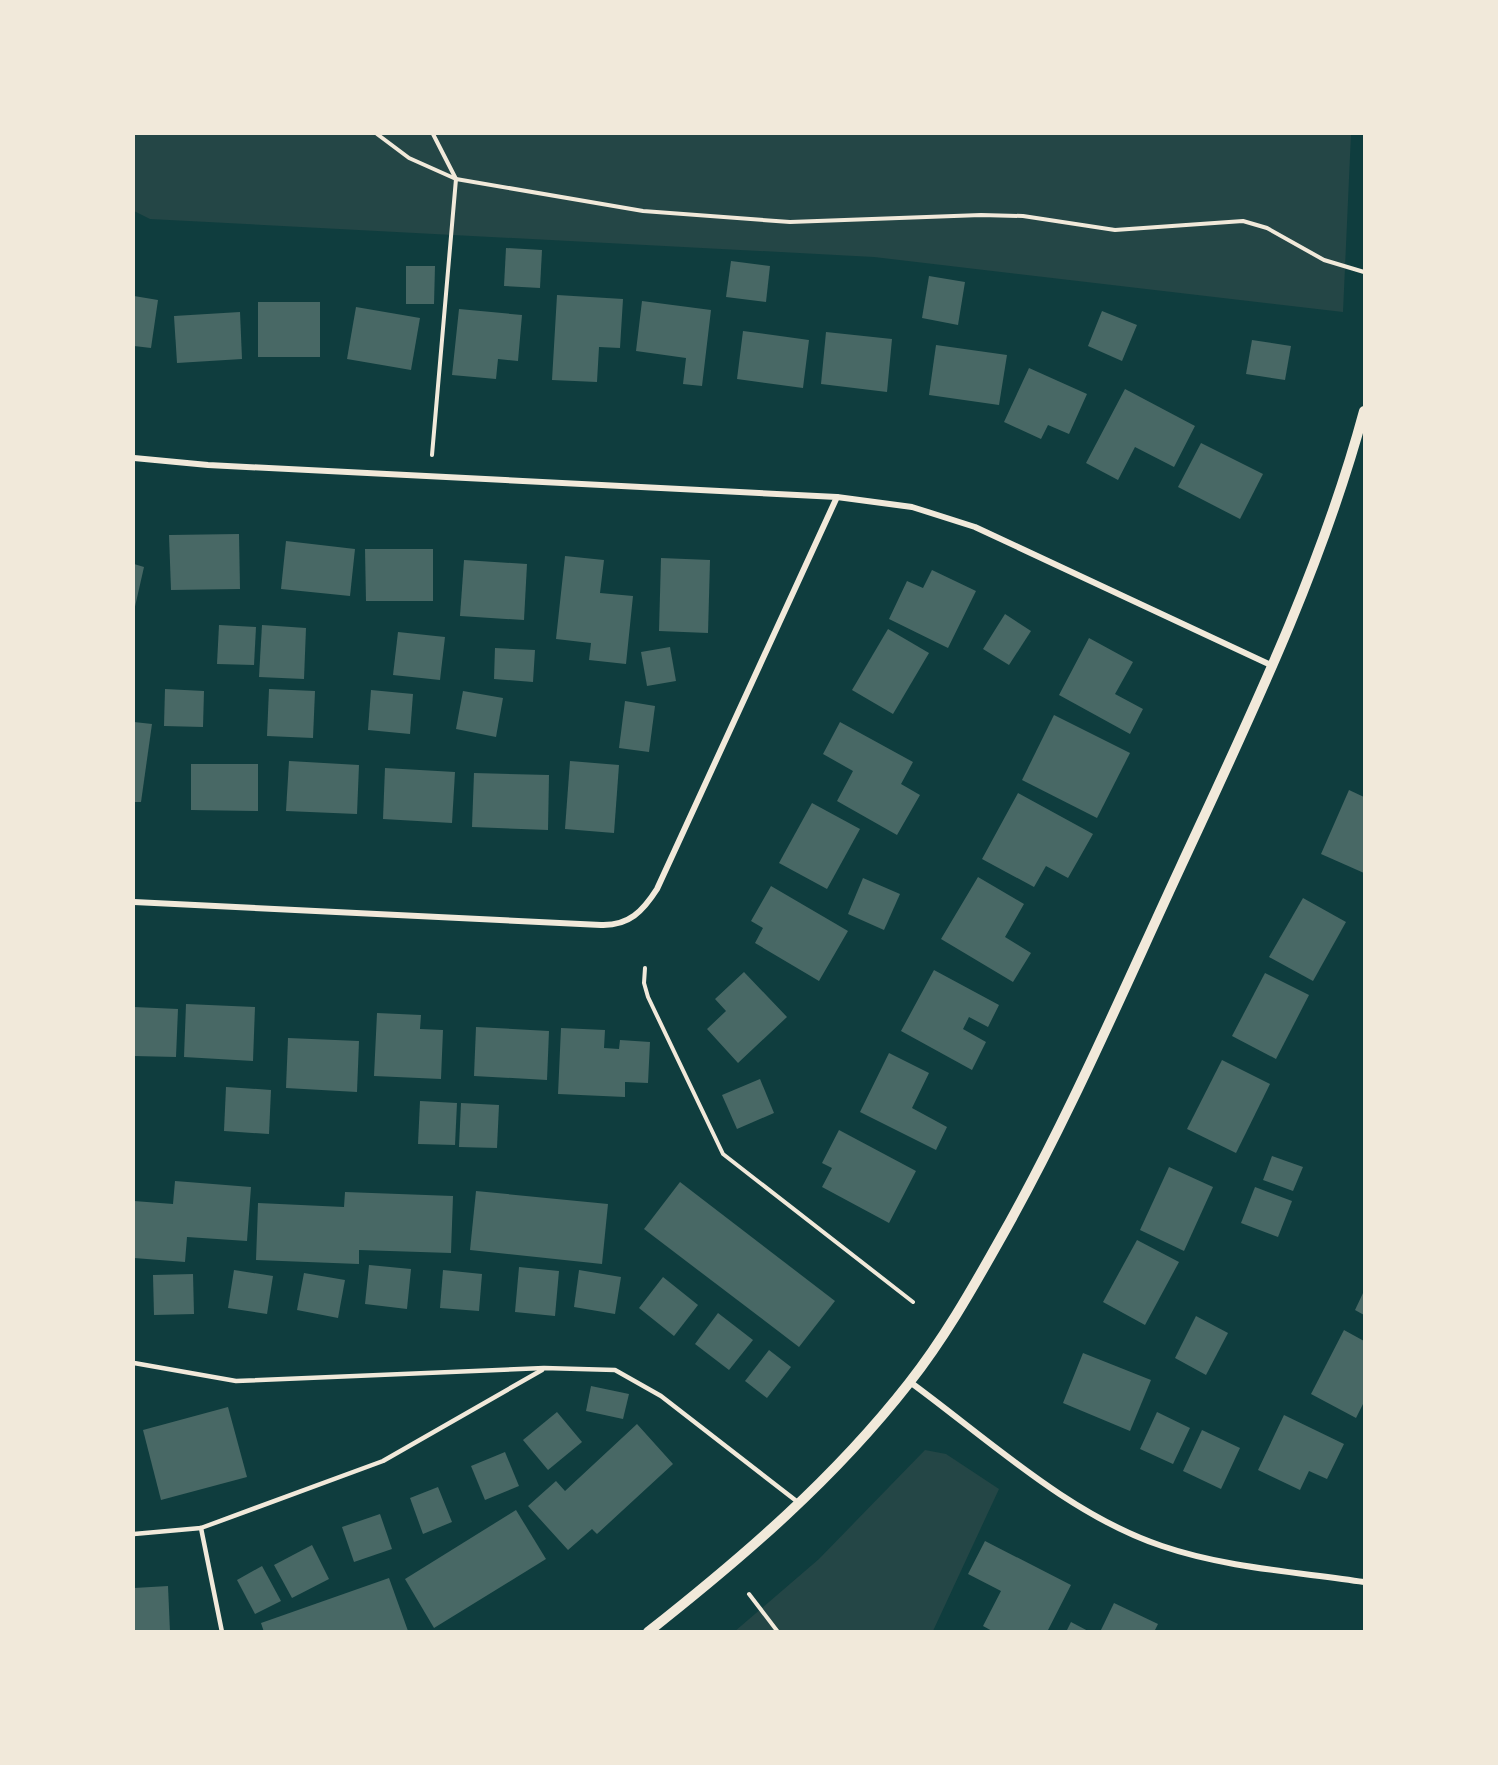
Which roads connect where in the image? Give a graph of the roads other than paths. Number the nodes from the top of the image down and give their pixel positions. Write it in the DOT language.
graph roads {
  1 [pos="1365,411"];
  2 [pos="134,458"];
  3 [pos="837,497"];
  4 [pos="1273,666"];
  5 [pos="134,902"];
  6 [pos="134,1363"];
  7 [pos="544,1368"];
  8 [pos="910,1382"];
  9 [pos="799,1504"];
  10 [pos="201,1528"];
  11 [pos="134,1534"];
  12 [pos="1365,1582"];
  13 [pos="222,1632"];
  14 [pos="648,1632"];
  1 -- 4 [label="street"];
  2 -- 3 [label="street"];
  3 -- 4 [label="street"];
  3 -- 5 [label="street"];
  4 -- 8 [label="street"];
  6 -- 7 [label="lane"];
  7 -- 9 [label="lane"];
  7 -- 10 [label="lane"];
  8 -- 9 [label="street"];
  8 -- 12 [label="street"];
  9 -- 14 [label="street"];
  10 -- 11 [label="lane"];
  10 -- 13 [label="lane"];
}
